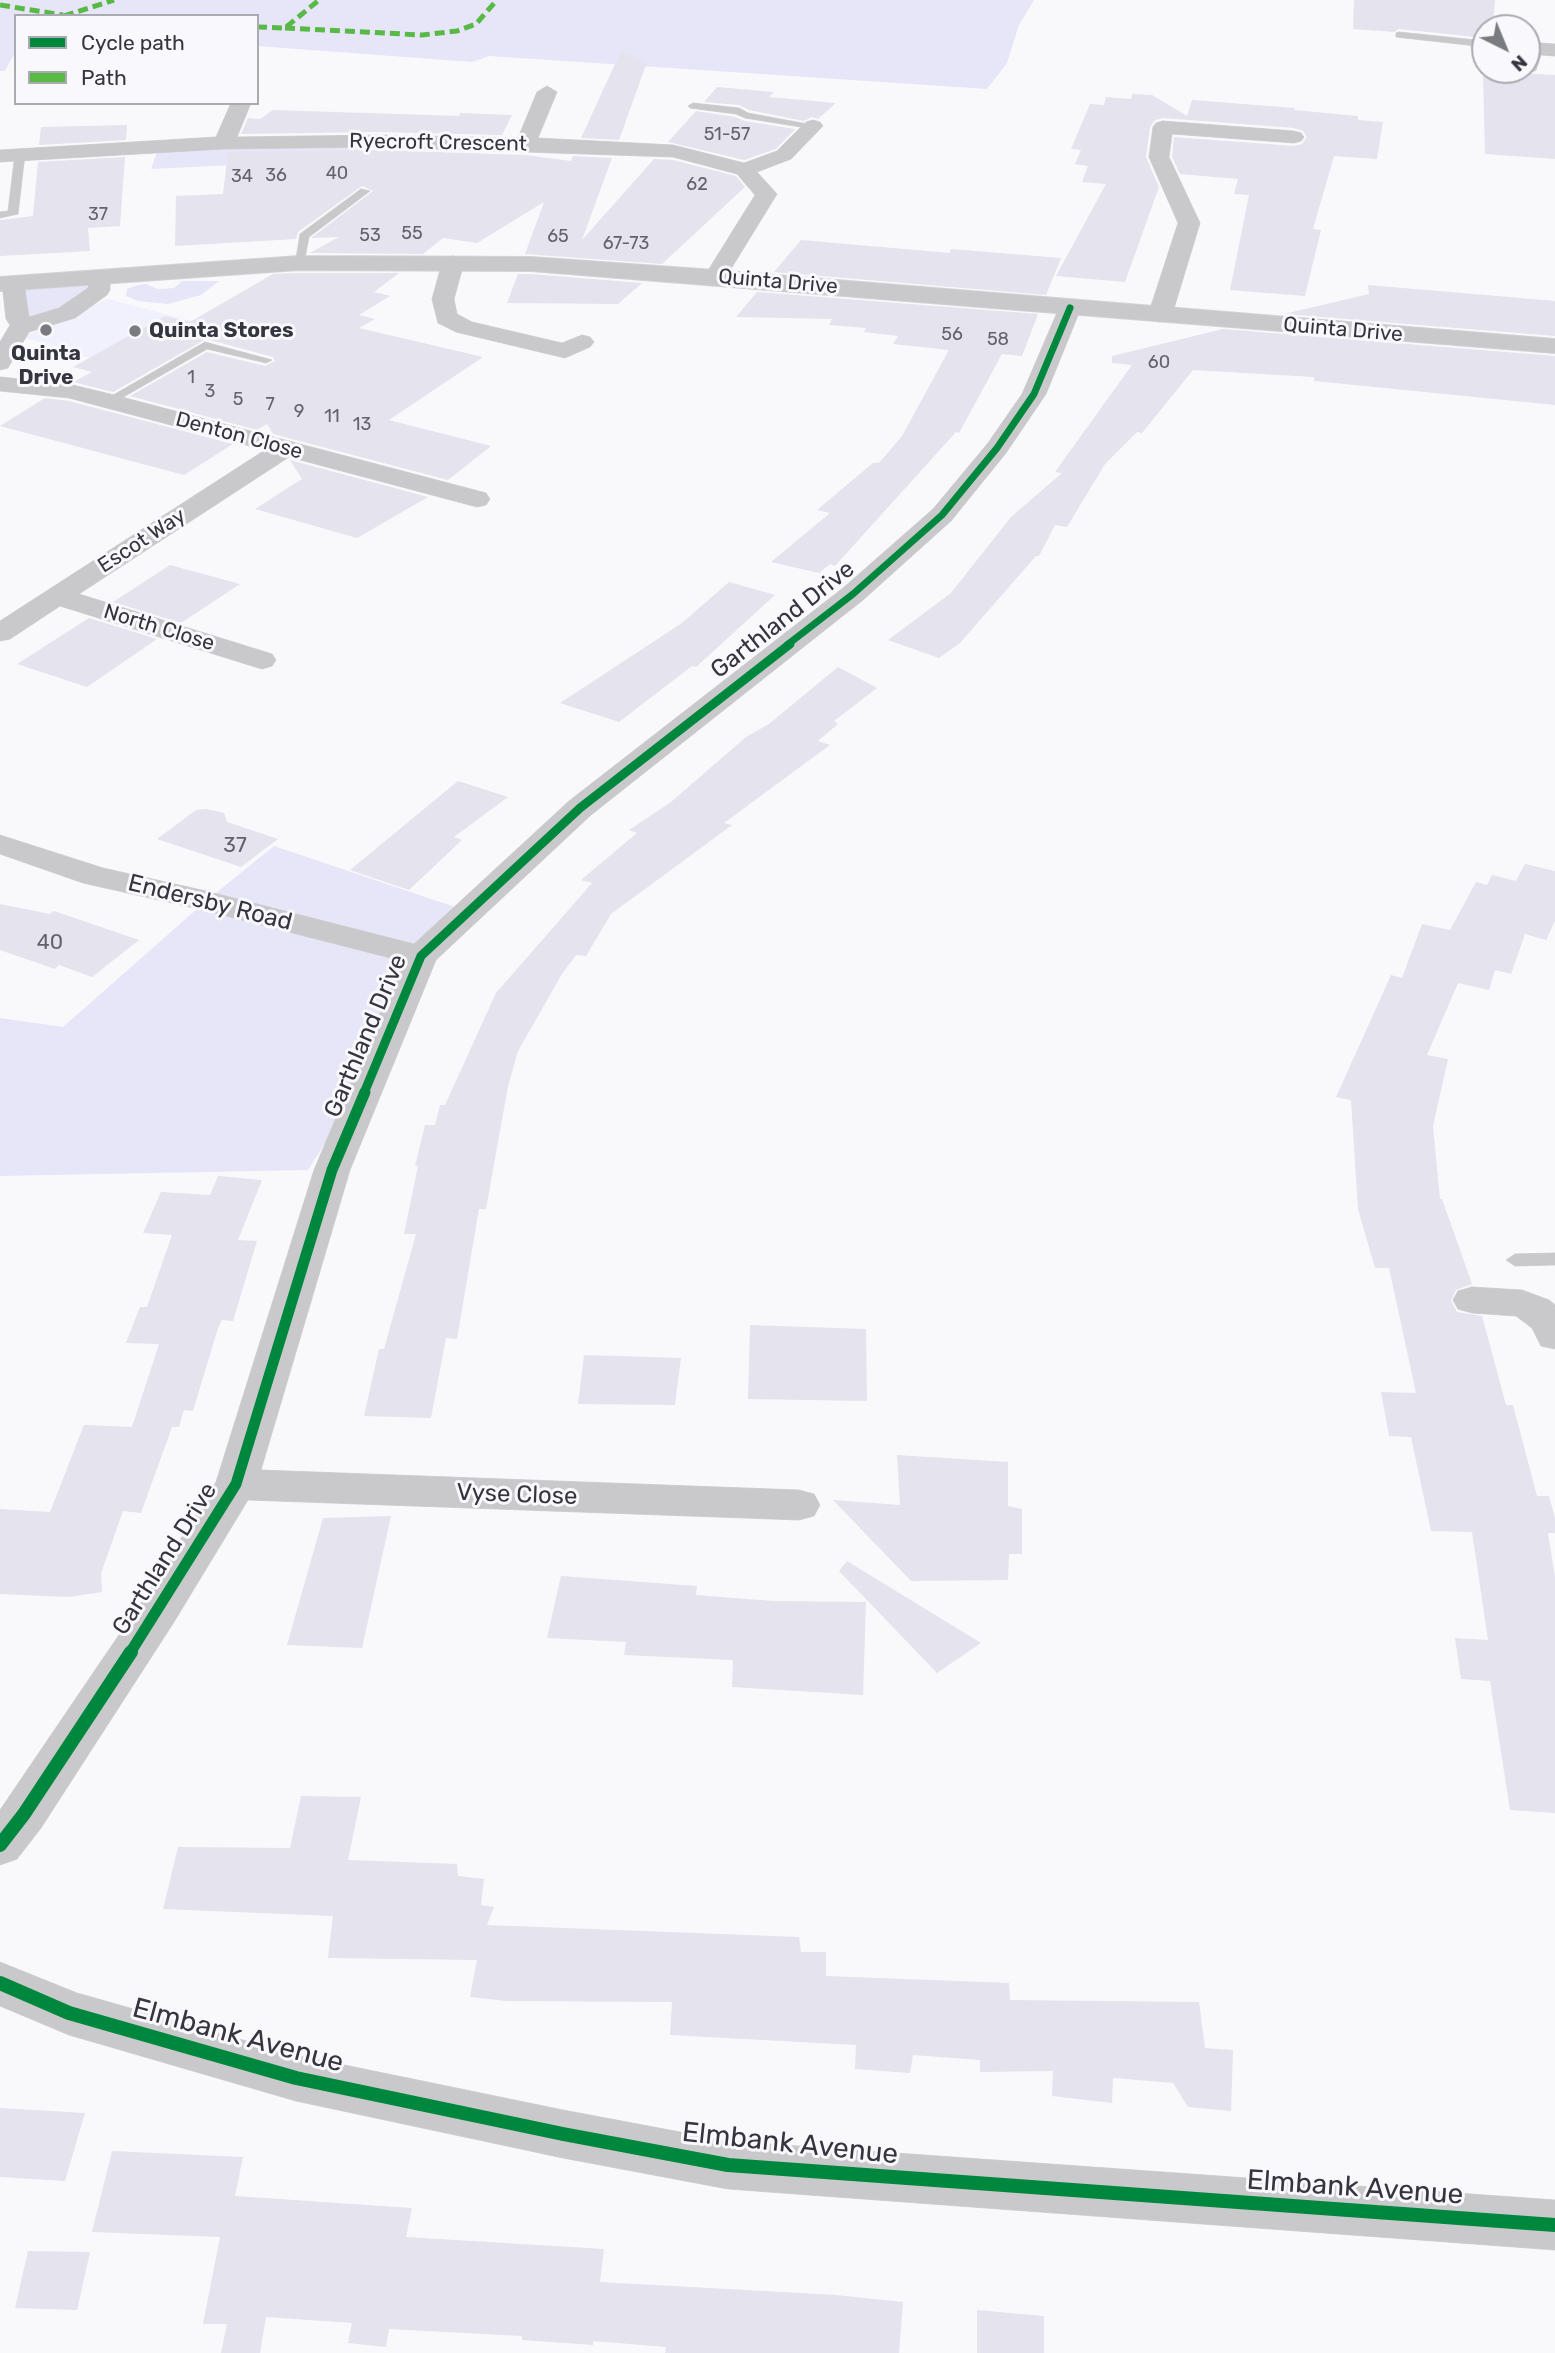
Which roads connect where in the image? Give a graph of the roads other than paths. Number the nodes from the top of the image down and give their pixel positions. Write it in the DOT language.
graph roads {
  1 [pos="1399,35"];
  2 [pos="1471,43"];
  3 [pos="547,92"];
  4 [pos="240,105"];
  5 [pos="693,106"];
  6 [pos="813,125"];
  7 [pos="1293,137"];
  8 [pos="224,143"];
  9 [pos="526,144"];
  10 [pos="10,155"];
  11 [pos="744,170"];
  12 [pos="365,191"];
  13 [pos="0,215"];
  14 [pos="299,263"];
  15 [pos="453,263"];
  16 [pos="715,276"];
  17 [pos="99,279"];
  18 [pos="7,284"];
  19 [pos="1070,308"];
  20 [pos="1160,315"];
  21 [pos="22,326"];
  22 [pos="582,342"];
  23 [pos="1555,346"];
  24 [pos="266,360"];
  25 [pos="0,363"];
  26 [pos="0,384"];
  27 [pos="109,401"];
  28 [pos="284,449"];
  29 [pos="477,499"];
  30 [pos="57,596"];
  31 [pos="0,633"];
  32 [pos="262,660"];
  33 [pos="0,844"];
  34 [pos="421,956"];
  35 [pos="1516,1259"];
  36 [pos="1555,1259"];
  37 [pos="1472,1300"];
  38 [pos="1555,1336"];
  39 [pos="236,1484"];
  40 [pos="799,1505"];
  41 [pos="0,1845"];
  42 [pos="0,1983"];
  43 [pos="1555,2225"];
  1 -- 2 [label="lane"];
  3 -- 9 [label="street"];
  4 -- 8 [label="street"];
  5 -- 6 [label="lane"];
  6 -- 11 [label="street"];
  7 -- 20 [label="street"];
  8 -- 9 [label="street, Ryecroft Crescent"];
  8 -- 10 [label="street, Ryecroft Crescent"];
  9 -- 11 [label="street, Ryecroft Crescent"];
  10 -- 13 [label="lane"];
  11 -- 16 [label="street"];
  12 -- 14 [label="lane"];
  14 -- 15 [label="street, Quinta Drive"];
  14 -- 17 [label="street, Quinta Drive"];
  15 -- 16 [label="street, Quinta Drive"];
  15 -- 22 [label="street"];
  16 -- 19 [label="street, Quinta Drive"];
  17 -- 18 [label="street, Quinta Drive"];
  17 -- 21 [label="street"];
  18 -- 21 [label="street"];
  19 -- 20 [label="street, Quinta Drive"];
  19 -- 34 [label="street, Garthland Drive"];
  20 -- 23 [label="street, Quinta Drive"];
  21 -- 25 [label="street"];
  24 -- 27 [label="lane"];
  26 -- 27 [label="street, Denton Close"];
  27 -- 28 [label="street, Denton Close"];
  28 -- 29 [label="street, Denton Close"];
  28 -- 30 [label="street, Escot Way"];
  30 -- 31 [label="street, Escot Way"];
  30 -- 32 [label="street, North Close"];
  33 -- 34 [label="street, Endersby Road"];
  34 -- 39 [label="street, Garthland Drive"];
  35 -- 36 [label="lane"];
  37 -- 38 [label="street"];
  39 -- 40 [label="street, Vyse Close"];
  39 -- 41 [label="street, Garthland Drive"];
  42 -- 43 [label="street, Elmbank Avenue"];
}
